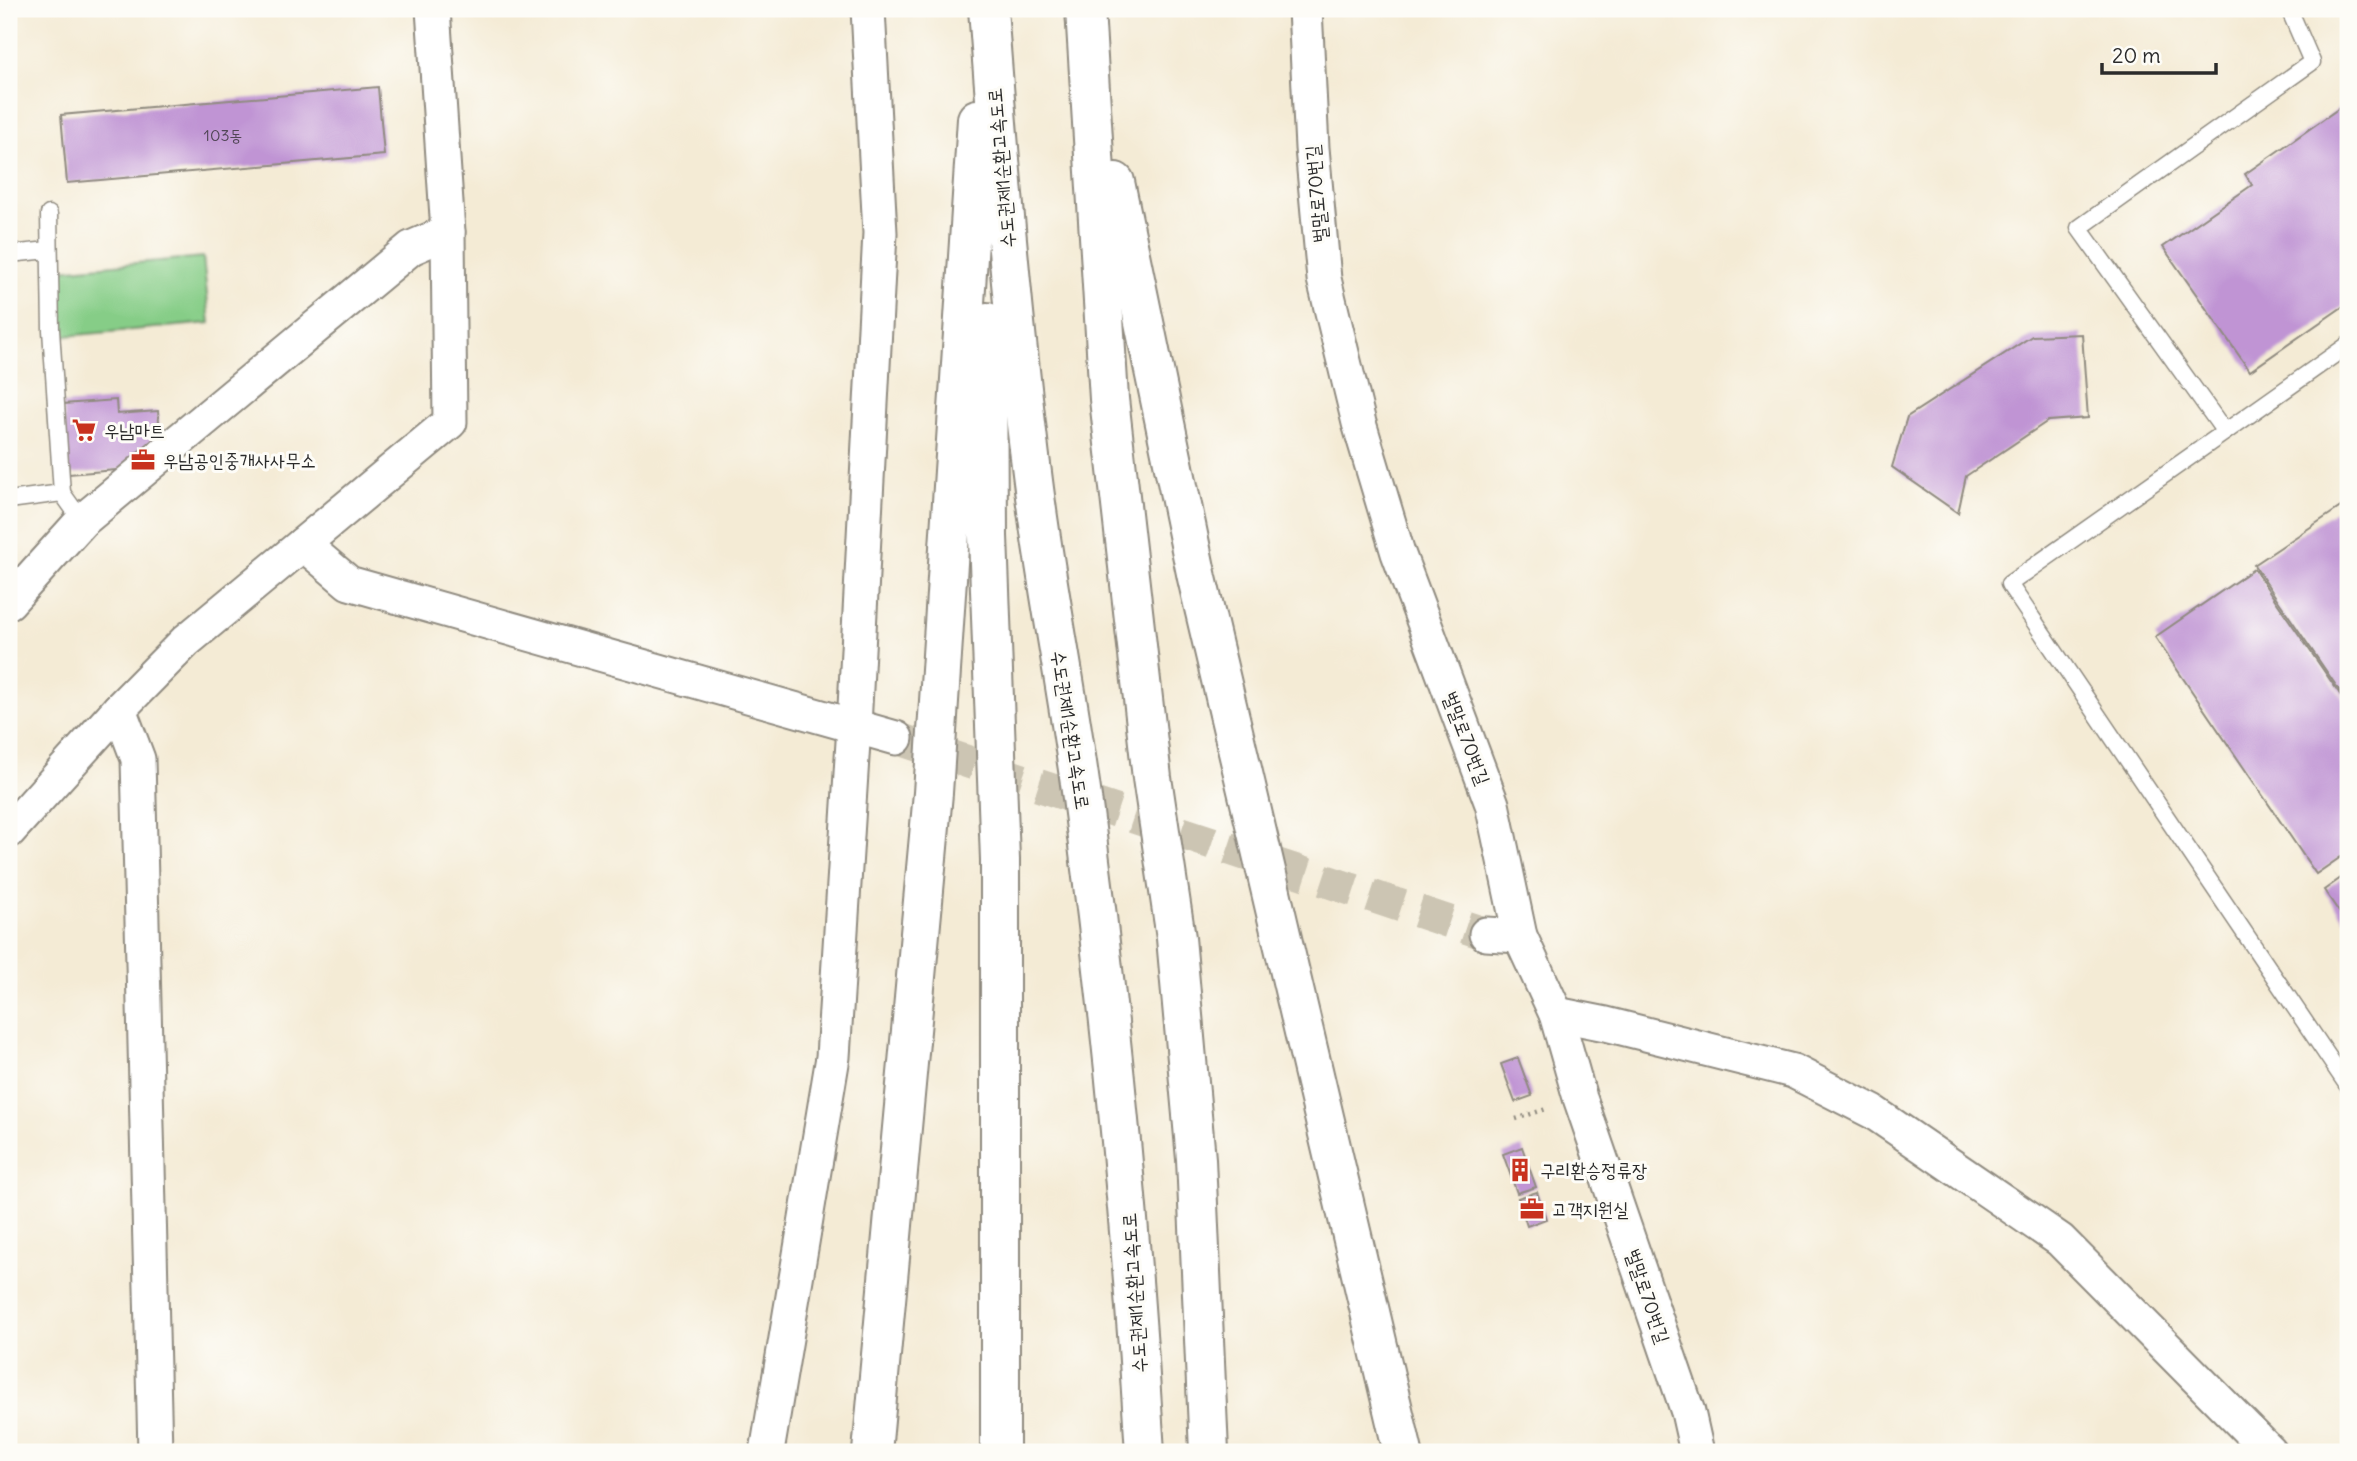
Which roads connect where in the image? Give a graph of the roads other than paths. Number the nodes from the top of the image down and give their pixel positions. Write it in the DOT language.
graph roads {
  1 [pos="433,9"];
  2 [pos="868,9"];
  3 [pos="986,9"];
  4 [pos="1305,9"];
  5 [pos="2289,9"];
  6 [pos="1086,26"];
  7 [pos="49,214"];
  8 [pos="448,232"];
  9 [pos="49,250"];
  10 [pos="9,254"];
  11 [pos="2348,345"];
  12 [pos="2225,432"];
  13 [pos="62,493"];
  14 [pos="9,500"];
  15 [pos="82,521"];
  16 [pos="303,544"];
  17 [pos="9,602"];
  18 [pos="119,709"];
  19 [pos="854,726"];
  20 [pos="896,738"];
  21 [pos="9,831"];
  22 [pos="1486,934"];
  23 [pos="1520,936"];
  24 [pos="1556,1014"];
  25 [pos="2348,1086"];
  26 [pos="155,1452"];
  27 [pos="767,1452"];
  28 [pos="872,1452"];
  29 [pos="1000,1452"];
  30 [pos="1145,1452"];
  31 [pos="1209,1452"];
  32 [pos="1403,1452"];
  33 [pos="1697,1452"];
  34 [pos="2270,1452"];
  1 -- 8 [label="street"];
  2 -- 19 [label="street"];
  3 -- 28 [label="highway"];
  3 -- 29 [label="highway, 수도권제1순환고속도로"];
  3 -- 30 [label="highway, 수도권제1순환고속도로"];
  4 -- 23 [label="street, 벌말로70번길"];
  5 -- 12 [label="lane"];
  6 -- 31 [label="highway"];
  6 -- 32 [label="highway"];
  7 -- 9 [label="lane"];
  8 -- 15 [label="street"];
  8 -- 16 [label="street"];
  9 -- 10 [label="lane"];
  9 -- 13 [label="lane"];
  11 -- 12 [label="lane"];
  12 -- 25 [label="lane"];
  13 -- 14 [label="lane"];
  13 -- 15 [label="lane"];
  15 -- 17 [label="street"];
  16 -- 18 [label="street"];
  16 -- 19 [label="street"];
  18 -- 21 [label="street"];
  18 -- 26 [label="street"];
  19 -- 20 [label="street"];
  19 -- 27 [label="street"];
  22 -- 23 [label="street"];
  23 -- 24 [label="street, 벌말로70번길"];
  24 -- 33 [label="street, 벌말로70번길"];
  24 -- 34 [label="street"];
}
